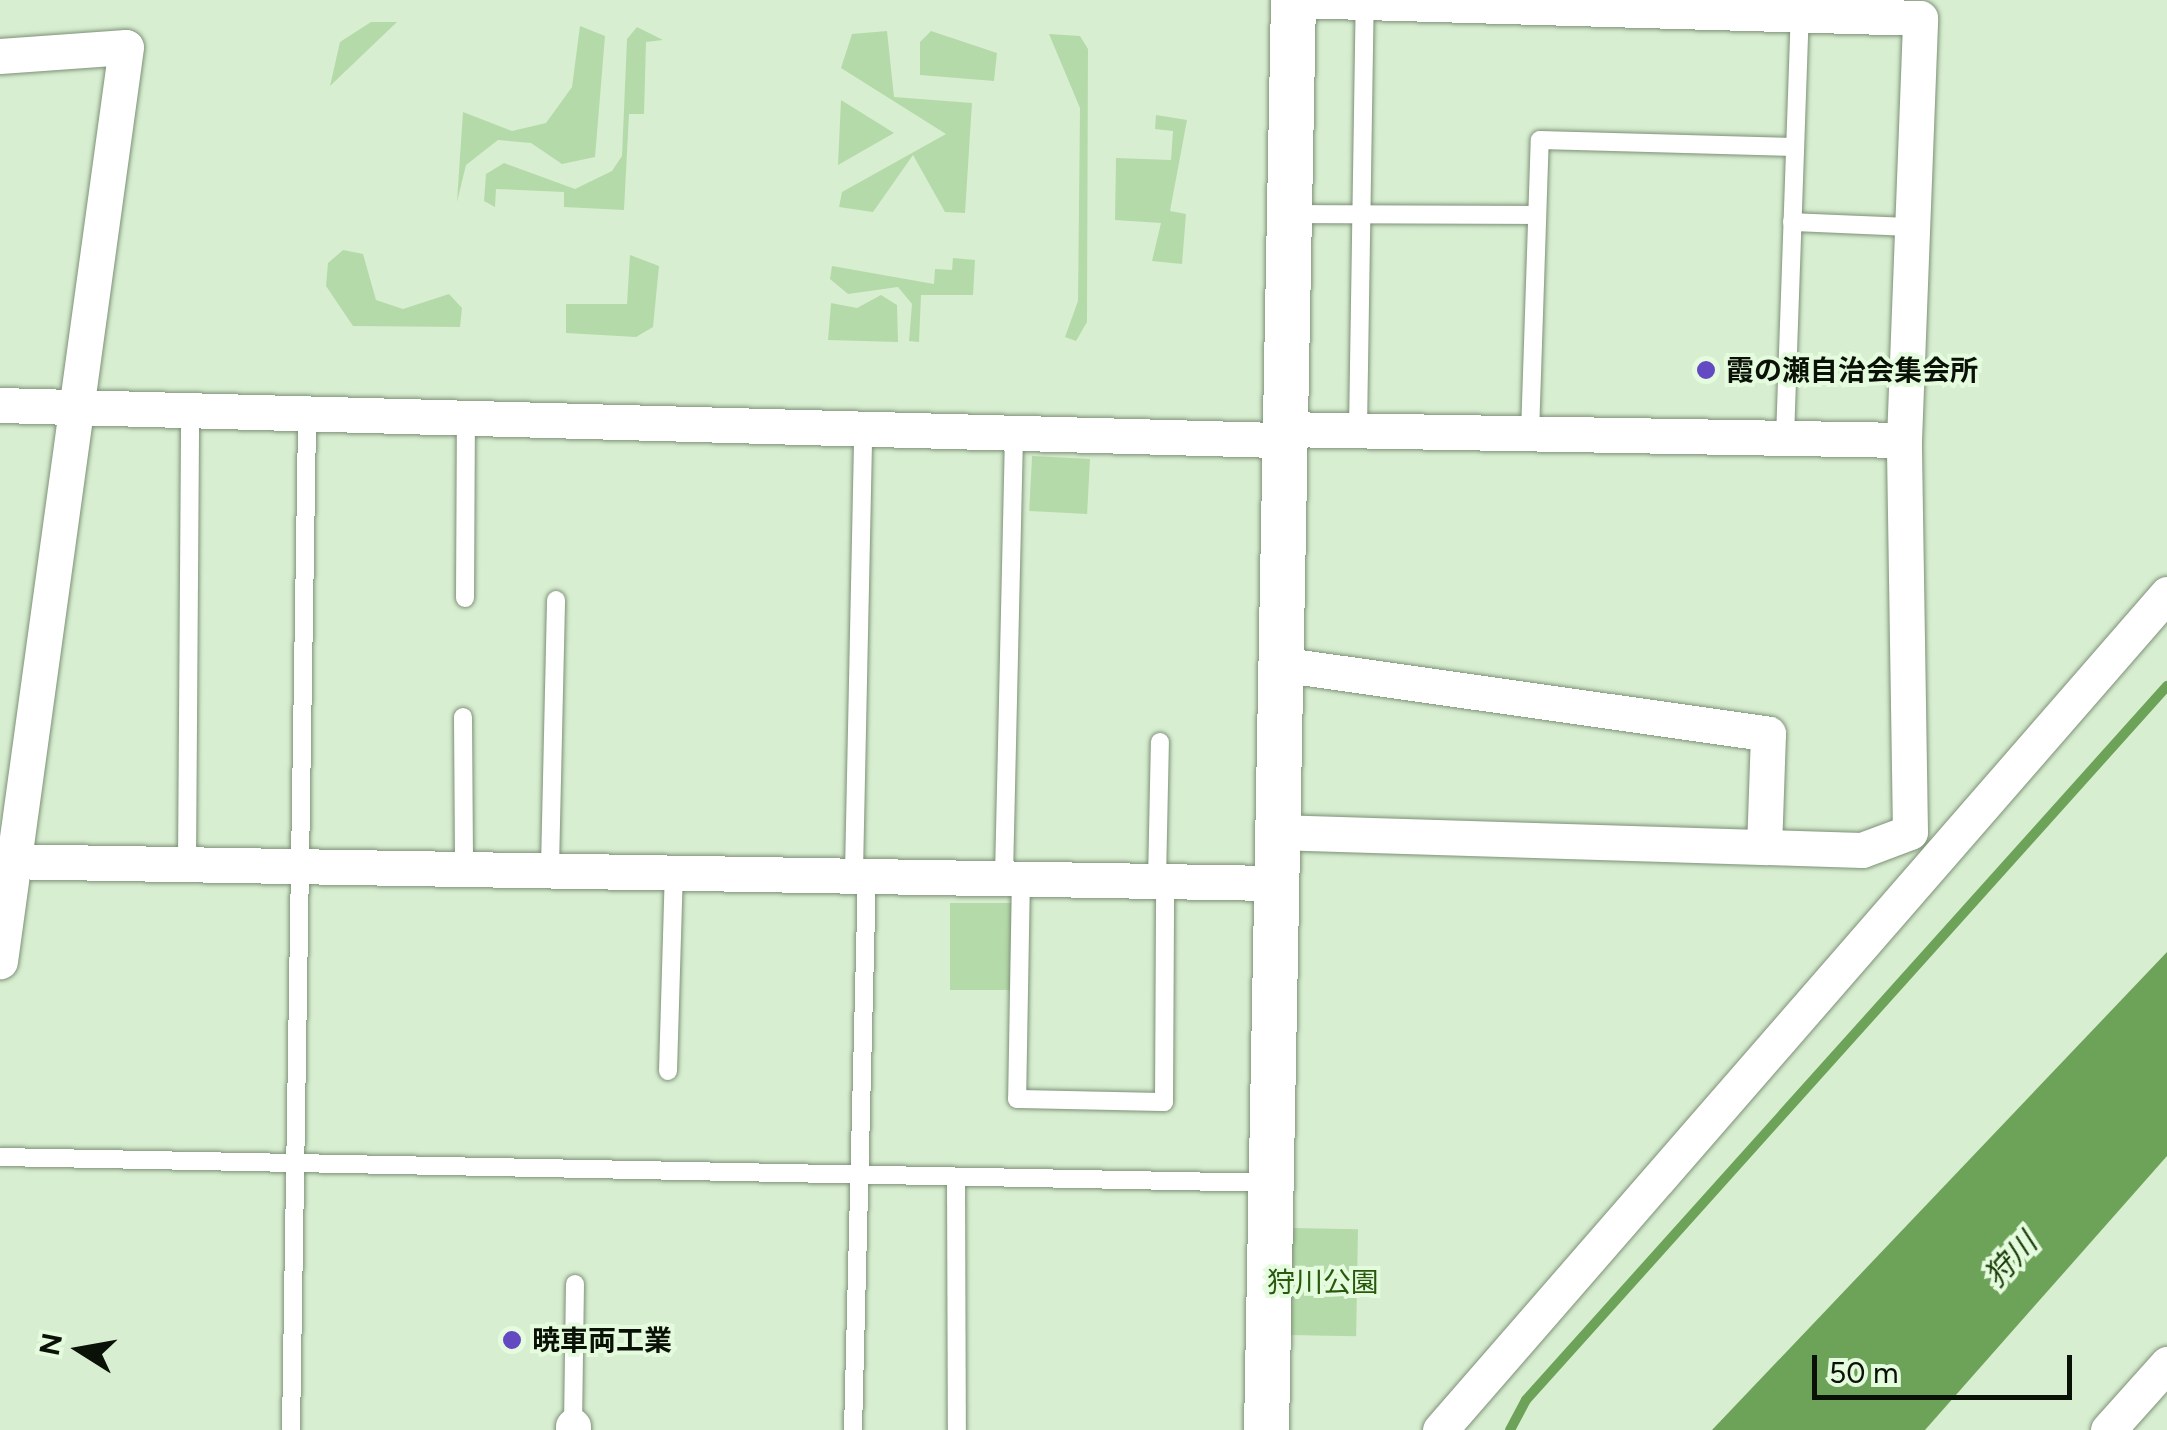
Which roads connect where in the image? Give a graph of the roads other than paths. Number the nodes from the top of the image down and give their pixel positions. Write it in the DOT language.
graph roads {
  1 [pos="1294,0"];
  2 [pos="1365,2"];
  3 [pos="1800,14"];
  4 [pos="0,56"];
  5 [pos="1794,147"];
  6 [pos="1287,214"];
  7 [pos="1361,215"];
  8 [pos="1538,215"];
  9 [pos="1792,222"];
  10 [pos="1912,227"];
  11 [pos="0,405"];
  12 [pos="79,408"];
  13 [pos="190,415"];
  14 [pos="306,418"];
  15 [pos="466,423"];
  16 [pos="1358,430"];
  17 [pos="863,432"];
  18 [pos="1014,433"];
  19 [pos="1281,434"];
  20 [pos="1530,434"];
  21 [pos="1785,438"];
  22 [pos="1904,440"];
  23 [pos="2167,594"];
  24 [pos="466,598"];
  25 [pos="556,600"];
  26 [pos="1279,664"];
  27 [pos="464,717"];
  28 [pos="1160,742"];
  29 [pos="1275,832"];
  30 [pos="1764,846"];
  31 [pos="1891,846"];
  32 [pos="7,861"];
  33 [pos="186,864"];
  34 [pos="299,865"];
  35 [pos="464,867"];
  36 [pos="550,867"];
  37 [pos="674,869"];
  38 [pos="1922,871"];
  39 [pos="860,872"];
  40 [pos="1012,876"];
  41 [pos="1161,881"];
  42 [pos="1273,883"];
  43 [pos="0,961"];
  44 [pos="668,1071"];
  45 [pos="0,1157"];
  46 [pos="292,1164"];
  47 [pos="860,1173"];
  48 [pos="956,1177"];
  49 [pos="1269,1183"];
  50 [pos="574,1284"];
  51 [pos="2167,1364"];
  52 [pos="573,1428"];
  53 [pos="291,1430"];
  54 [pos="853,1430"];
  55 [pos="957,1430"];
  56 [pos="1266,1430"];
  57 [pos="1440,1430"];
  58 [pos="2108,1430"];
  1 -- 2 [label="street"];
  1 -- 6 [label="street"];
  2 -- 3 [label="street"];
  2 -- 7 [label="lane"];
  3 -- 5 [label="lane"];
  3 -- 10 [label="street"];
  4 -- 12 [label="street"];
  5 -- 8 [label="lane"];
  5 -- 9 [label="lane"];
  6 -- 7 [label="lane"];
  6 -- 19 [label="street"];
  7 -- 8 [label="lane"];
  7 -- 16 [label="lane"];
  8 -- 20 [label="lane"];
  9 -- 10 [label="lane"];
  9 -- 21 [label="lane"];
  10 -- 22 [label="street"];
  11 -- 12 [label="street"];
  12 -- 13 [label="street"];
  12 -- 32 [label="street"];
  13 -- 14 [label="street"];
  13 -- 33 [label="lane"];
  14 -- 15 [label="street"];
  14 -- 34 [label="lane"];
  15 -- 17 [label="street"];
  15 -- 24 [label="lane"];
  16 -- 19 [label="street"];
  16 -- 20 [label="street"];
  17 -- 18 [label="street"];
  17 -- 39 [label="lane"];
  18 -- 19 [label="street"];
  18 -- 40 [label="lane"];
  19 -- 26 [label="street"];
  20 -- 21 [label="street"];
  21 -- 22 [label="street"];
  22 -- 31 [label="street"];
  23 -- 38 [label="street"];
  25 -- 36 [label="lane"];
  26 -- 29 [label="street"];
  26 -- 30 [label="street"];
  27 -- 35 [label="lane"];
  28 -- 41 [label="lane"];
  29 -- 30 [label="street"];
  29 -- 42 [label="street"];
  30 -- 31 [label="street"];
  31 -- 38 [label="street"];
  32 -- 33 [label="street"];
  32 -- 43 [label="street"];
  33 -- 34 [label="street"];
  34 -- 35 [label="street"];
  34 -- 46 [label="lane"];
  35 -- 36 [label="street"];
  36 -- 37 [label="street"];
  37 -- 39 [label="street"];
  37 -- 44 [label="lane"];
  38 -- 57 [label="street"];
  39 -- 40 [label="street"];
  39 -- 47 [label="lane"];
  40 -- 41 [label="street"];
  40 -- 41 [label="lane"];
  41 -- 42 [label="street"];
  42 -- 49 [label="street"];
  45 -- 46 [label="lane"];
  46 -- 47 [label="lane"];
  46 -- 53 [label="lane"];
  47 -- 48 [label="lane"];
  47 -- 54 [label="lane"];
  48 -- 49 [label="lane"];
  48 -- 55 [label="lane"];
  49 -- 56 [label="street"];
  50 -- 52 [label="lane"];
  51 -- 58 [label="street"];
}
